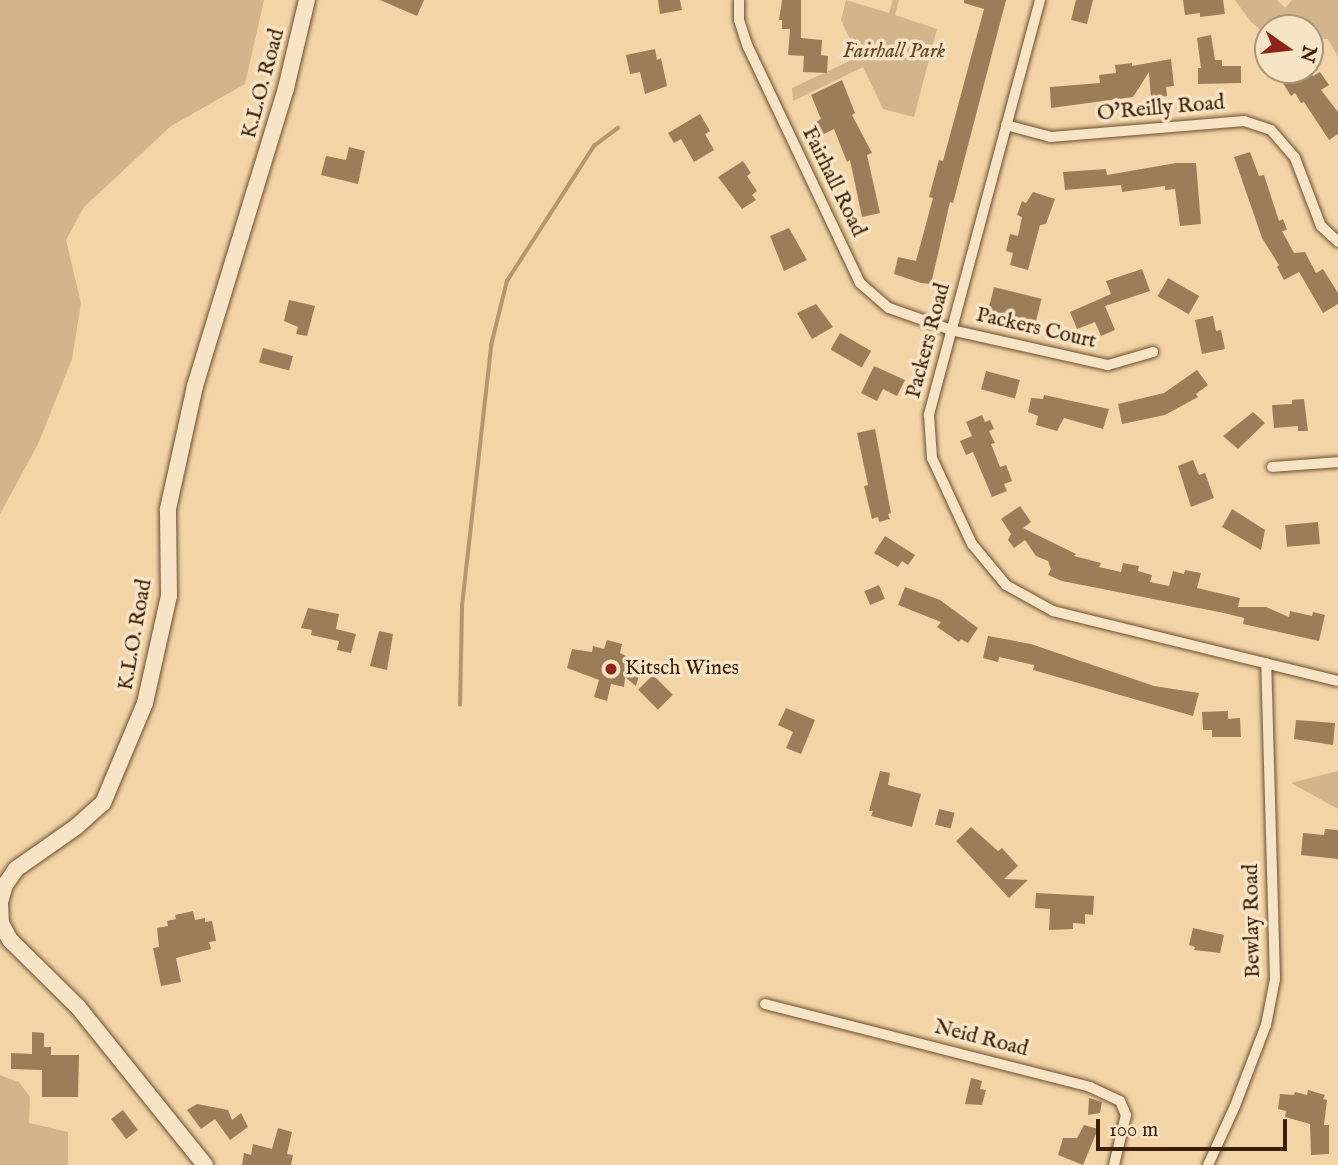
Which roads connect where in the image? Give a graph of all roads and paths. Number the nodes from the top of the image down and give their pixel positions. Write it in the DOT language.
graph roads {
  1 [pos="307,0"];
  2 [pos="739,0"];
  3 [pos="1040,0"];
  4 [pos="1006,125"];
  5 [pos="1338,242"];
  6 [pos="951,330"];
  7 [pos="1153,352"];
  8 [pos="1338,462"];
  9 [pos="1272,467"];
  10 [pos="1266,663"];
  11 [pos="1338,681"];
  12 [pos="765,1004"];
  13 [pos="205,1165"];
  14 [pos="1114,1165"];
  15 [pos="1208,1165"];
  1 -- 13 [label="main road, K.L.O. Road"];
  2 -- 6 [label="street, Fairhall Road"];
  3 -- 4 [label="street, Packers Road"];
  4 -- 5 [label="street, O'Reilly Road"];
  4 -- 6 [label="street, Packers Road"];
  6 -- 7 [label="street, Packers Court"];
  6 -- 10 [label="street, Packers Road"];
  8 -- 9 [label="street"];
  10 -- 11 [label="street, Packers Road"];
  10 -- 15 [label="street, Bewlay Road"];
  12 -- 14 [label="street, Neid Road"];
}
